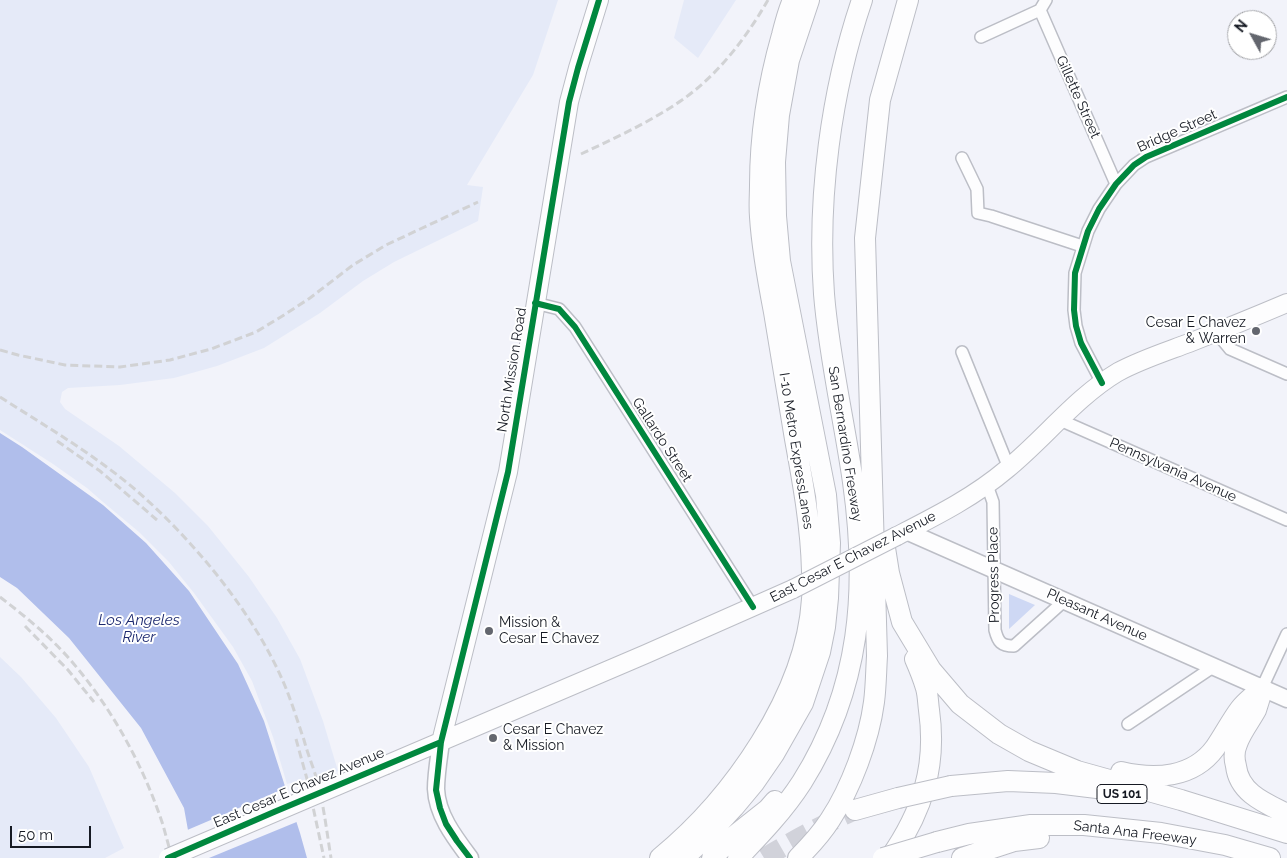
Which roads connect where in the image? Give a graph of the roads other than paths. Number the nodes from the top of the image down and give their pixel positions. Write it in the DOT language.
graph roads {
  1 [pos="599,0"];
  2 [pos="793,0"];
  3 [pos="809,0"];
  4 [pos="849,0"];
  5 [pos="862,0"];
  6 [pos="908,0"];
  7 [pos="1043,5"];
  8 [pos="981,37"];
  9 [pos="1287,97"];
  10 [pos="962,158"];
  11 [pos="1116,184"];
  12 [pos="824,186"];
  13 [pos="1082,246"];
  14 [pos="536,303"];
  15 [pos="1287,303"];
  16 [pos="1216,332"];
  17 [pos="962,352"];
  18 [pos="1287,374"];
  19 [pos="1102,383"];
  20 [pos="1060,420"];
  21 [pos="871,442"];
  22 [pos="1009,468"];
  23 [pos="987,485"];
  24 [pos="1287,520"];
  25 [pos="902,534"];
  26 [pos="995,570"];
  27 [pos="1064,601"];
  28 [pos="753,607"];
  29 [pos="902,622"];
  30 [pos="1287,634"];
  31 [pos="1213,667"];
  32 [pos="1262,688"];
  33 [pos="1287,699"];
  34 [pos="1128,724"];
  35 [pos="828,732"];
  36 [pos="441,742"];
  37 [pos="1029,751"];
  38 [pos="855,810"];
  39 [pos="1287,814"];
  40 [pos="1160,833"];
  41 [pos="1287,833"];
  42 [pos="1287,843"];
  43 [pos="683,854"];
  44 [pos="168,858"];
  45 [pos="470,858"];
  46 [pos="660,858"];
  47 [pos="712,858"];
  48 [pos="738,858"];
  49 [pos="798,858"];
  50 [pos="883,858"];
  51 [pos="890,858"];
  52 [pos="962,858"];
  53 [pos="1270,858"];
  1 -- 14 [label="main road, North Mission Road"];
  2 -- 43 [label="highway, I-10 Metro ExpressLanes"];
  3 -- 43 [label="highway, I-10 Metro ExpressLanes"];
  4 -- 12 [label="highway"];
  5 -- 12 [label="highway, San Bernardino Freeway"];
  6 -- 21 [label="highway, San Bernardino Freeway"];
  7 -- 8 [label="street"];
  7 -- 11 [label="street, Gillette Street"];
  9 -- 11 [label="street, Bridge Street"];
  10 -- 13 [label="street"];
  11 -- 13 [label="street, Bridge Street"];
  12 -- 35 [label="highway, San Bernardino Freeway"];
  13 -- 19 [label="street, Bridge Street"];
  14 -- 28 [label="street, Gallardo Street"];
  14 -- 36 [label="main road, North Mission Road"];
  15 -- 16 [label="main road, East Cesar E Chavez Avenue"];
  16 -- 18 [label="street"];
  16 -- 19 [label="main road, East Cesar E Chavez Avenue"];
  17 -- 22 [label="street"];
  19 -- 20 [label="main road, East Cesar E Chavez Avenue"];
  20 -- 22 [label="main road, East Cesar E Chavez Avenue"];
  20 -- 24 [label="street, Pennsylvania Avenue"];
  21 -- 29 [label="highway"];
  21 -- 49 [label="highway"];
  22 -- 23 [label="main road, East Cesar E Chavez Avenue"];
  23 -- 25 [label="main road, East Cesar E Chavez Avenue"];
  23 -- 26 [label="street, Progress Place"];
  25 -- 26 [label="main road, Pleasant Avenue"];
  25 -- 28 [label="main road, East Cesar E Chavez Avenue, bridge"];
  26 -- 27 [label="main road, Pleasant Avenue"];
  26 -- 27 [label="street, Progress Place"];
  27 -- 31 [label="main road, Pleasant Avenue"];
  28 -- 36 [label="main road, East Cesar E Chavez Avenue"];
  29 -- 37 [label="highway"];
  29 -- 51 [label="highway"];
  30 -- 32 [label="street"];
  31 -- 32 [label="main road, Pleasant Avenue"];
  31 -- 34 [label="street"];
  32 -- 33 [label="main road, Pleasant Avenue"];
  32 -- 37 [label="highway"];
  32 -- 39 [label="highway"];
  35 -- 47 [label="highway"];
  35 -- 48 [label="highway, San Bernardino Freeway"];
  36 -- 44 [label="main road, East Cesar E Chavez Avenue, bridge"];
  36 -- 45 [label="main road"];
  37 -- 41 [label="highway"];
  38 -- 42 [label="highway, Santa Ana Freeway / US 101, bridge"];
  40 -- 50 [label="highway, Santa Ana Freeway, bridge"];
  40 -- 52 [label="highway"];
  40 -- 53 [label="highway, Santa Ana Freeway"];
  43 -- 46 [label="highway, I-10 Metro ExpressLanes"];
}
